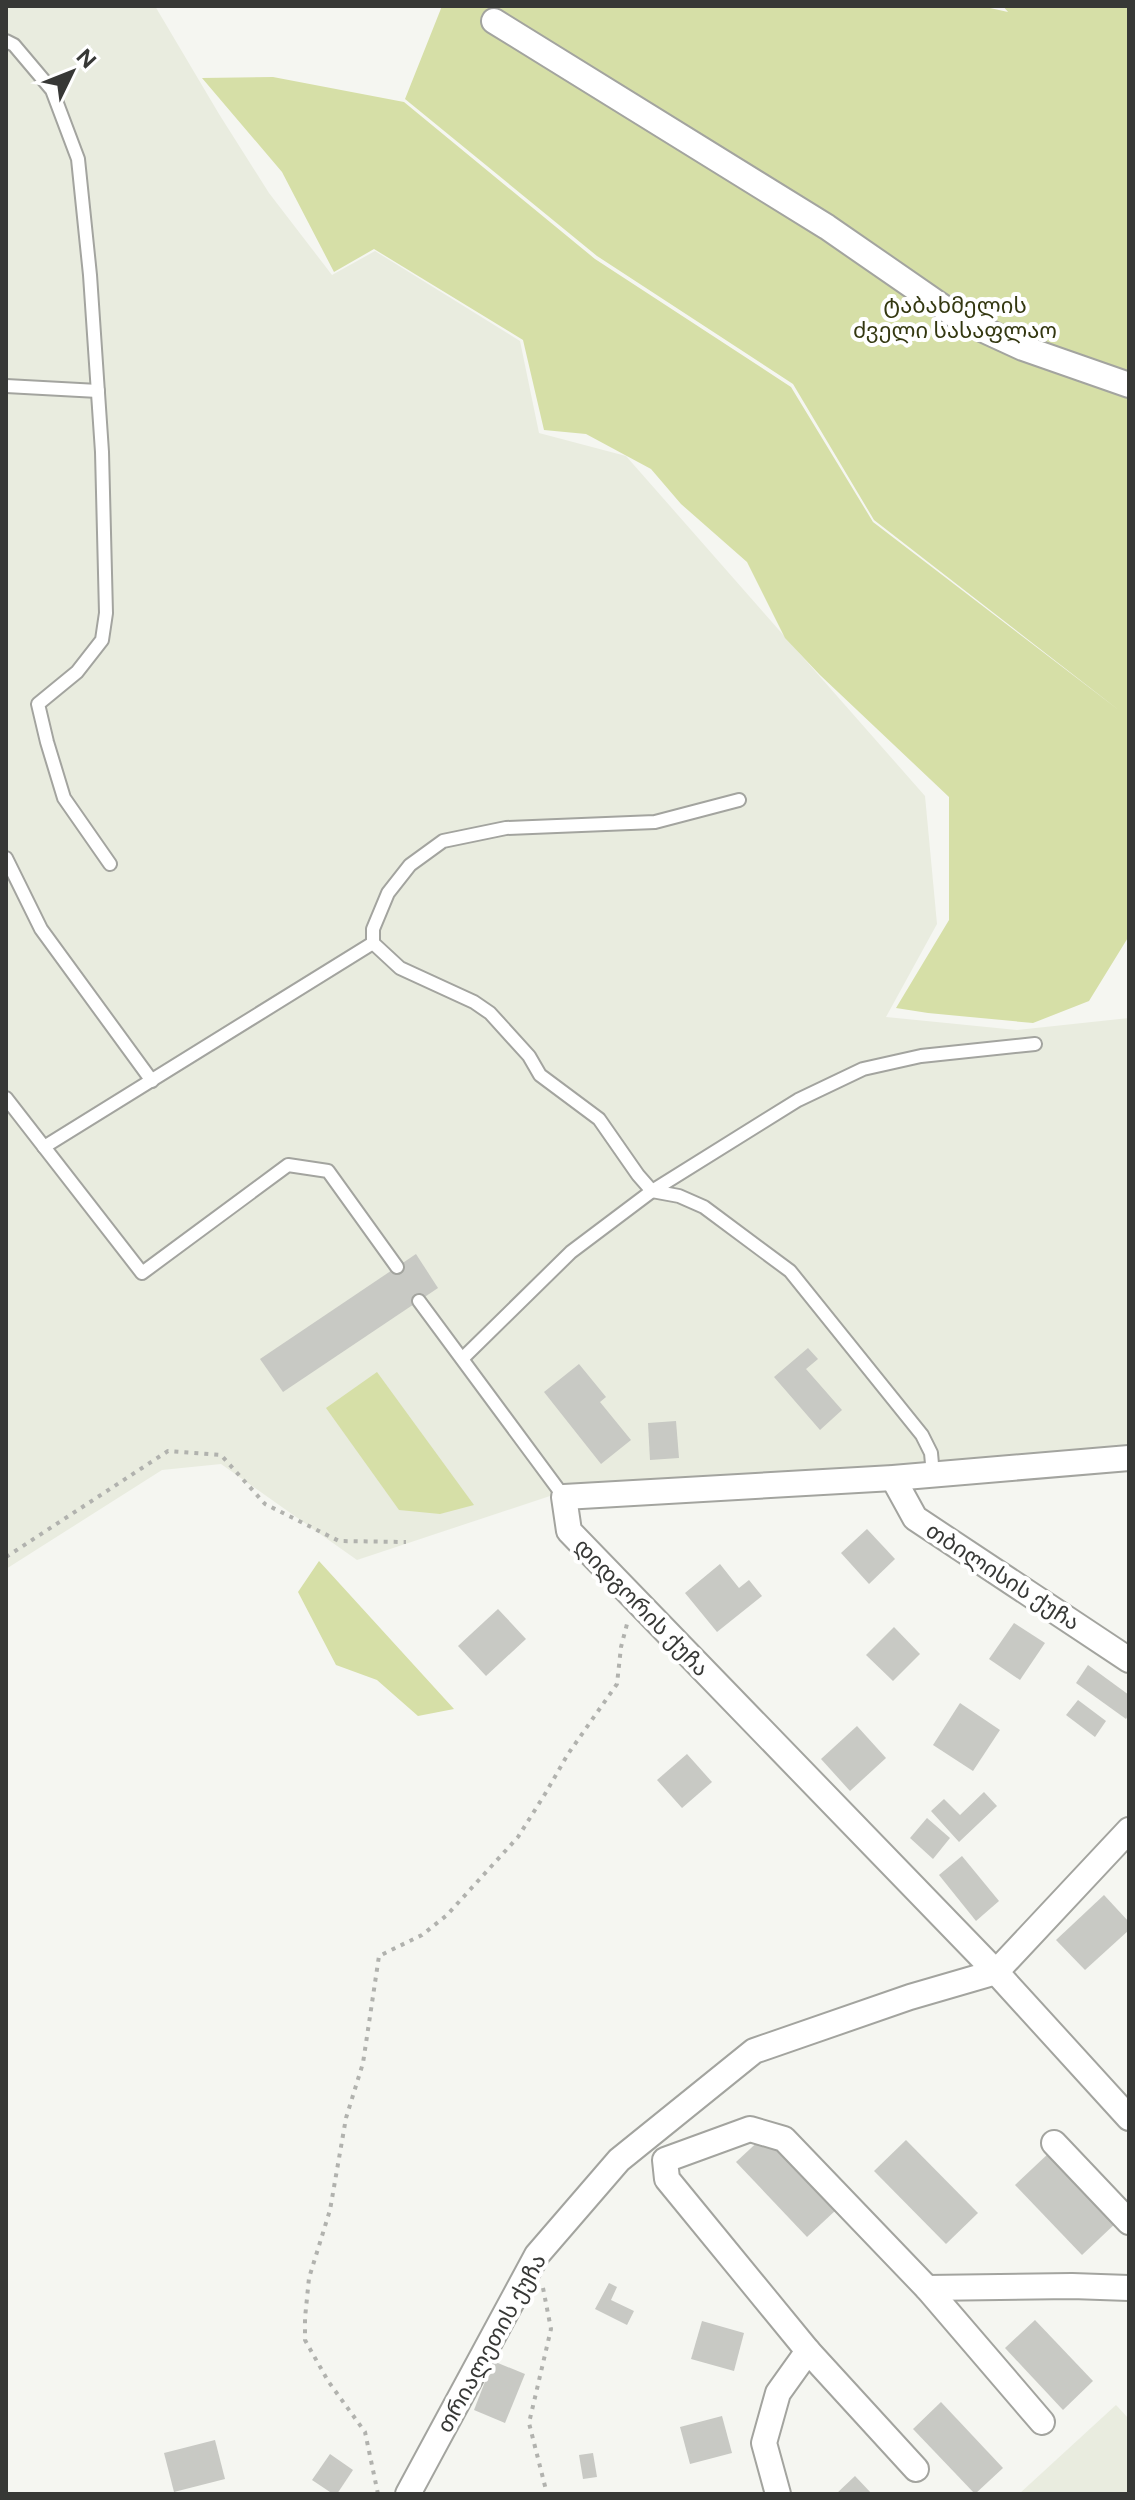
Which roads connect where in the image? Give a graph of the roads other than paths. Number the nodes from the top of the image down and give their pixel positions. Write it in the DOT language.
graph roads {
  1 [pos="494,21"];
  2 [pos="6,41"];
  3 [pos="1129,385"];
  4 [pos="6,386"];
  5 [pos="98,391"];
  6 [pos="739,800"];
  7 [pos="6,858"];
  8 [pos="110,864"];
  9 [pos="373,943"];
  10 [pos="1035,1044"];
  11 [pos="152,1081"];
  12 [pos="6,1098"];
  13 [pos="44,1147"];
  14 [pos="652,1191"];
  15 [pos="397,1267"];
  16 [pos="419,1301"];
  17 [pos="463,1358"];
  18 [pos="1129,1458"];
  19 [pos="933,1475"];
  20 [pos="893,1478"];
  21 [pos="564,1497"];
  22 [pos="1129,1660"];
  23 [pos="1129,1830"];
  24 [pos="996,1972"];
  25 [pos="1129,2118"];
  26 [pos="642,2141"];
  27 [pos="1054,2143"];
  28 [pos="665,2160"];
  29 [pos="1129,2222"];
  30 [pos="927,2288"];
  31 [pos="1129,2288"];
  32 [pos="808,2351"];
  33 [pos="1042,2422"];
  34 [pos="916,2469"];
  35 [pos="408,2494"];
  36 [pos="778,2494"];
  1 -- 3 [label="street"];
  2 -- 5 [label="lane"];
  4 -- 5 [label="lane"];
  5 -- 8 [label="lane"];
  6 -- 9 [label="lane"];
  7 -- 11 [label="lane"];
  9 -- 11 [label="lane"];
  9 -- 14 [label="lane"];
  10 -- 14 [label="lane"];
  11 -- 13 [label="lane"];
  12 -- 13 [label="lane"];
  13 -- 15 [label="lane"];
  14 -- 17 [label="lane"];
  14 -- 19 [label="lane"];
  16 -- 17 [label="lane"];
  17 -- 21 [label="lane"];
  18 -- 19 [label="street"];
  19 -- 20 [label="street"];
  20 -- 21 [label="street"];
  20 -- 22 [label="street, თბილისის ქუჩა"];
  21 -- 24 [label="street, დიდგორის ქუჩა"];
  23 -- 24 [label="street"];
  24 -- 25 [label="street, დიდგორის ქუჩა"];
  24 -- 26 [label="street, თრიალეთის ქუჩა"];
  26 -- 28 [label="street"];
  26 -- 35 [label="street, თრიალეთის ქუჩა"];
  27 -- 29 [label="street"];
  28 -- 30 [label="street"];
  28 -- 32 [label="street"];
  30 -- 31 [label="street"];
  30 -- 33 [label="street"];
  32 -- 34 [label="street"];
  32 -- 36 [label="street"];
}
